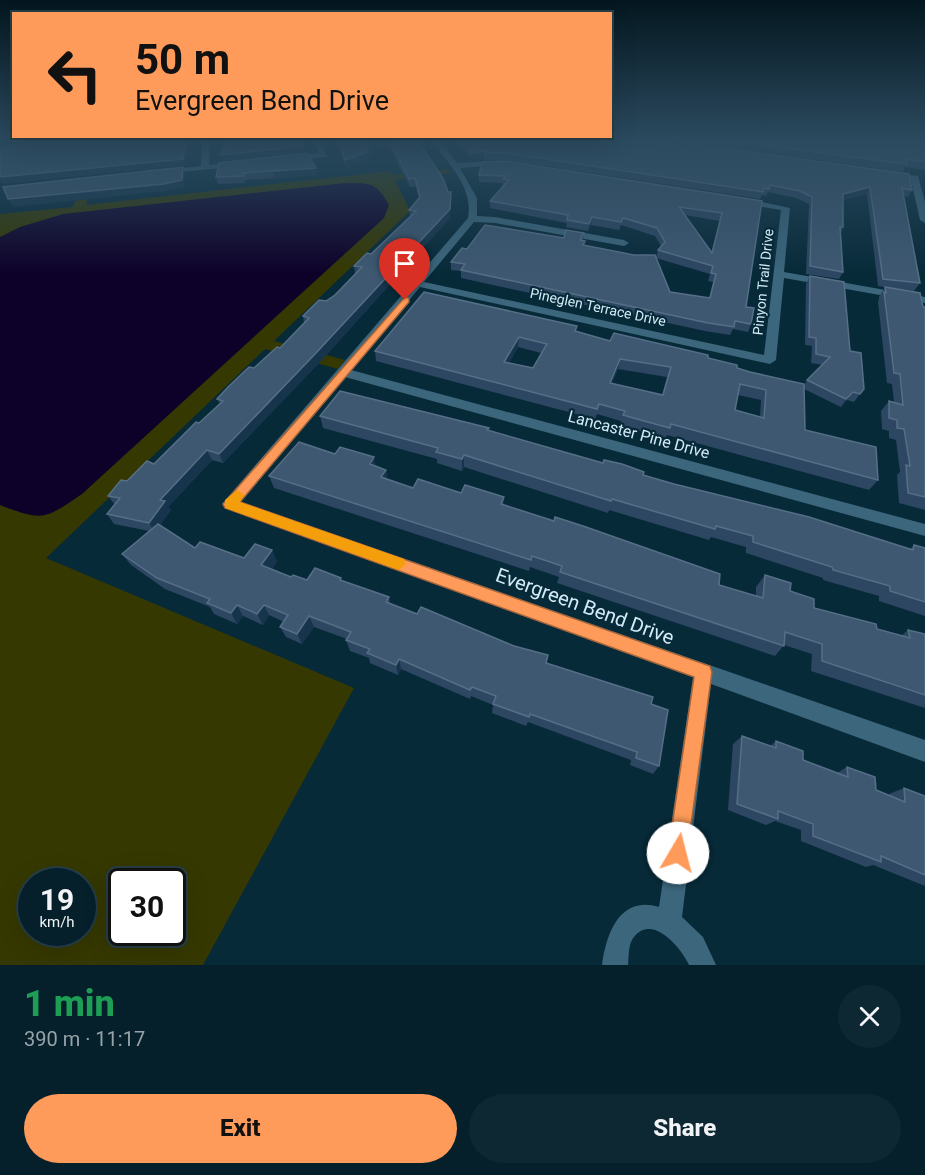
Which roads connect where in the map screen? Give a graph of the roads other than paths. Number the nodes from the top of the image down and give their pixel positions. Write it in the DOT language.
graph roads {
  1 [pos="465,184"];
  2 [pos="916,184"];
  3 [pos="727,199"];
  4 [pos="472,219"];
  5 [pos="925,220"];
  6 [pos="624,243"];
  7 [pos="779,274"];
  8 [pos="419,284"];
  9 [pos="925,300"];
  10 [pos="770,360"];
  11 [pos="343,372"];
  12 [pos="925,530"];
  13 [pos="703,672"];
  14 [pos="925,751"];
  15 [pos="669,921"];
  16 [pos="615,965"];
  17 [pos="703,965"];
  1 -- 4 [label="street"];
  2 -- 5 [label="street"];
  3 -- 7 [label="street, Pinyon Trail Drive"];
  4 -- 6 [label="street"];
  4 -- 8 [label="street"];
  7 -- 9 [label="street"];
  7 -- 10 [label="street, Pinyon Trail Drive"];
  8 -- 10 [label="street, Pineglen Terrace Drive"];
  8 -- 11 [label="street"];
  11 -- 12 [label="street, Lancaster Pine Drive"];
  11 -- 13 [label="street, Evergreen Bend Drive"];
  13 -- 14 [label="street, Evergreen Bend Drive"];
  13 -- 15 [label="street"];
  15 -- 16 [label="street"];
  15 -- 17 [label="street"];
}
